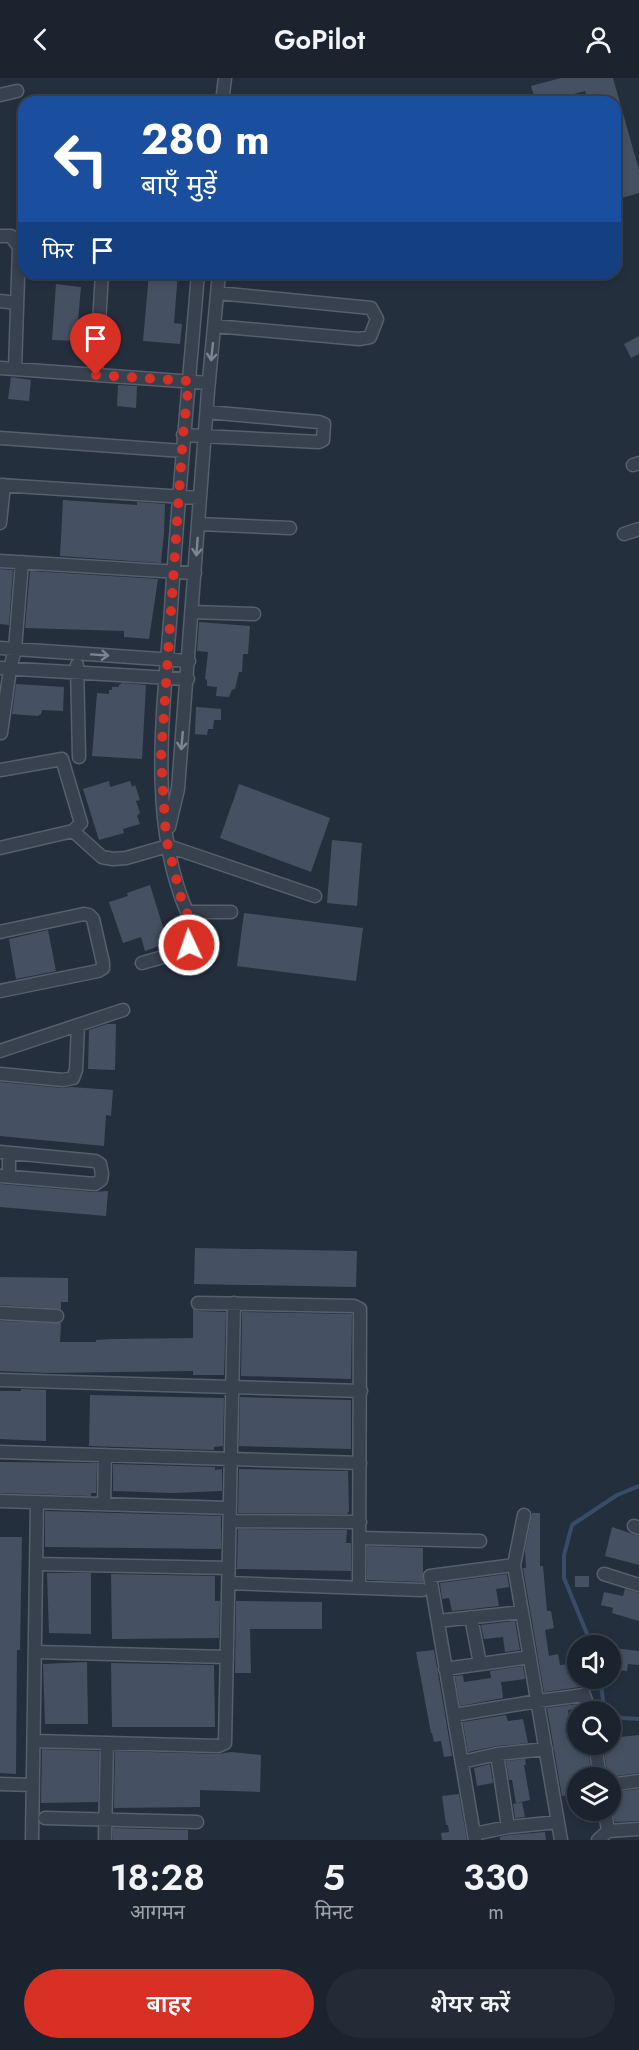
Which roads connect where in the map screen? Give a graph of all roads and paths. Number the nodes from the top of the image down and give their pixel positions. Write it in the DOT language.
graph roads {
  1 [pos="225,78"];
  2 [pos="17,90"];
  3 [pos="0,94"];
  4 [pos="223,96"];
  5 [pos="0,236"];
  6 [pos="18,246"];
  7 [pos="18,266"];
  8 [pos="102,279"];
  9 [pos="198,279"];
  10 [pos="219,279"];
  11 [pos="218,293"];
  12 [pos="0,301"];
  13 [pos="16,303"];
  14 [pos="215,326"];
  15 [pos="0,368"];
  16 [pos="15,369"];
  17 [pos="96,375"];
  18 [pos="189,381"];
  19 [pos="209,383"];
  20 [pos="207,412"];
  21 [pos="183,435"];
  22 [pos="205,436"];
  23 [pos="0,438"];
  24 [pos="183,451"];
  25 [pos="2,485"];
  26 [pos="179,496"];
  27 [pos="201,498"];
  28 [pos="0,523"];
  29 [pos="199,524"];
  30 [pos="291,528"];
  31 [pos="639,529"];
  32 [pos="624,534"];
  33 [pos="0,561"];
  34 [pos="22,562"];
  35 [pos="173,571"];
  36 [pos="195,573"];
  37 [pos="192,612"];
  38 [pos="254,614"];
  39 [pos="0,648"];
  40 [pos="15,649"];
  41 [pos="79,653"];
  42 [pos="167,659"];
  43 [pos="189,661"];
  44 [pos="5,668"];
  45 [pos="76,672"];
  46 [pos="166,678"];
  47 [pos="188,679"];
  48 [pos="1,733"];
  49 [pos="80,757"];
  50 [pos="0,770"];
  51 [pos="73,831"];
  52 [pos="167,842"];
  53 [pos="0,848"];
  54 [pos="315,896"];
  55 [pos="187,912"];
  56 [pos="231,912"];
  57 [pos="0,932"];
  58 [pos="142,963"];
  59 [pos="0,992"];
  60 [pos="123,1010"];
  61 [pos="78,1025"];
  62 [pos="0,1051"];
  63 [pos="0,1074"];
  64 [pos="5,1152"];
  65 [pos="4,1176"];
  66 [pos="198,1303"];
  67 [pos="234,1303"];
  68 [pos="0,1313"];
  69 [pos="57,1316"];
  70 [pos="0,1380"];
  71 [pos="232,1386"];
  72 [pos="361,1390"];
  73 [pos="0,1452"];
  74 [pos="105,1455"];
  75 [pos="231,1459"];
  76 [pos="360,1462"];
  77 [pos="0,1501"];
  78 [pos="37,1502"];
  79 [pos="104,1504"];
  80 [pos="230,1514"];
  81 [pos="524,1515"];
  82 [pos="360,1522"];
  83 [pos="360,1538"];
  84 [pos="480,1541"];
  85 [pos="36,1564"];
  86 [pos="514,1565"];
  87 [pos="229,1568"];
  88 [pos="604,1574"];
  89 [pos="228,1583"];
  90 [pos="639,1585"];
  91 [pos="359,1588"];
  92 [pos="422,1590"];
  93 [pos="522,1612"];
  94 [pos="471,1617"];
  95 [pos="438,1621"];
  96 [pos="35,1652"];
  97 [pos="227,1657"];
  98 [pos="530,1657"];
  99 [pos="480,1664"];
  100 [pos="445,1669"];
  101 [pos="538,1701"];
  102 [pos="586,1701"];
  103 [pos="454,1715"];
  104 [pos="34,1741"];
  105 [pos="107,1743"];
  106 [pos="546,1749"];
  107 [pos="497,1755"];
  108 [pos="462,1762"];
  109 [pos="639,1781"];
  110 [pos="621,1783"];
  111 [pos="0,1784"];
  112 [pos="33,1785"];
  113 [pos="45,1818"];
  114 [pos="105,1820"];
  115 [pos="607,1821"];
  116 [pos="196,1822"];
  117 [pos="558,1822"];
  118 [pos="508,1827"];
  119 [pos="639,1829"];
  120 [pos="608,1831"];
  121 [pos="475,1837"];
  122 [pos="32,1840"];
  123 [pos="105,1840"];
  124 [pos="561,1840"];
  125 [pos="598,1840"];
  1 -- 4 [label="street"];
  2 -- 3 [label="street"];
  5 -- 6 [label="street"];
  7 -- 13 [label="street"];
  8 -- 17 [label="street"];
  9 -- 18 [label="street"];
  10 -- 11 [label="street"];
  11 -- 14 [label="street"];
  11 -- 14 [label="street"];
  12 -- 13 [label="street"];
  13 -- 16 [label="street"];
  14 -- 19 [label="street, one-way"];
  15 -- 16 [label="street"];
  16 -- 17 [label="street"];
  17 -- 18 [label="street"];
  18 -- 19 [label="street"];
  18 -- 21 [label="street"];
  19 -- 20 [label="street"];
  20 -- 22 [label="street"];
  20 -- 22 [label="street"];
  21 -- 22 [label="street"];
  21 -- 24 [label="street"];
  22 -- 27 [label="street"];
  23 -- 24 [label="street"];
  24 -- 26 [label="street"];
  25 -- 26 [label="street"];
  25 -- 28 [label="street"];
  26 -- 27 [label="street"];
  26 -- 35 [label="street"];
  27 -- 29 [label="street"];
  29 -- 30 [label="street"];
  29 -- 36 [label="street, one-way"];
  31 -- 32 [label="street"];
  33 -- 34 [label="street"];
  34 -- 35 [label="street"];
  34 -- 40 [label="street"];
  35 -- 36 [label="street"];
  35 -- 42 [label="street"];
  36 -- 37 [label="street"];
  37 -- 38 [label="street"];
  37 -- 43 [label="street"];
  39 -- 40 [label="street"];
  40 -- 41 [label="street"];
  40 -- 44 [label="street"];
  41 -- 42 [label="street, one-way"];
  41 -- 45 [label="street"];
  42 -- 43 [label="street"];
  42 -- 46 [label="street"];
  43 -- 47 [label="street"];
  44 -- 45 [label="street"];
  44 -- 48 [label="street"];
  45 -- 46 [label="street"];
  45 -- 49 [label="street"];
  46 -- 47 [label="street"];
  46 -- 52 [label="street"];
  47 -- 52 [label="street, one-way"];
  50 -- 51 [label="street"];
  51 -- 52 [label="street"];
  51 -- 53 [label="street"];
  52 -- 54 [label="street"];
  52 -- 55 [label="street"];
  55 -- 56 [label="street"];
  55 -- 58 [label="street"];
  57 -- 59 [label="street"];
  60 -- 61 [label="street"];
  61 -- 62 [label="street"];
  61 -- 63 [label="street"];
  64 -- 65 [label="street"];
  64 -- 65 [label="street"];
  66 -- 67 [label="street"];
  67 -- 71 [label="street"];
  67 -- 72 [label="street"];
  68 -- 69 [label="street"];
  70 -- 71 [label="street"];
  71 -- 72 [label="street"];
  71 -- 75 [label="street"];
  72 -- 76 [label="street"];
  73 -- 74 [label="street"];
  74 -- 75 [label="street"];
  74 -- 79 [label="street"];
  75 -- 76 [label="street"];
  75 -- 80 [label="street"];
  76 -- 82 [label="street"];
  77 -- 78 [label="street"];
  78 -- 79 [label="street"];
  78 -- 85 [label="street"];
  79 -- 80 [label="street"];
  80 -- 82 [label="street"];
  80 -- 87 [label="street"];
  81 -- 86 [label="street"];
  82 -- 83 [label="street"];
  83 -- 84 [label="street"];
  83 -- 91 [label="street"];
  85 -- 87 [label="street"];
  85 -- 96 [label="street"];
  86 -- 93 [label="street"];
  86 -- 95 [label="street"];
  87 -- 89 [label="street"];
  88 -- 90 [label="street"];
  89 -- 91 [label="street"];
  89 -- 97 [label="street"];
  91 -- 92 [label="street"];
  93 -- 94 [label="street"];
  93 -- 98 [label="street"];
  94 -- 95 [label="street"];
  94 -- 99 [label="street"];
  95 -- 100 [label="street"];
  96 -- 97 [label="street"];
  96 -- 104 [label="street"];
  97 -- 105 [label="street"];
  98 -- 99 [label="street"];
  98 -- 101 [label="street"];
  99 -- 100 [label="street"];
  100 -- 103 [label="street"];
  101 -- 102 [label="street"];
  101 -- 103 [label="street"];
  101 -- 106 [label="street"];
  103 -- 108 [label="street"];
  104 -- 105 [label="street"];
  104 -- 112 [label="street"];
  105 -- 114 [label="street"];
  106 -- 107 [label="street"];
  106 -- 117 [label="street"];
  107 -- 108 [label="street"];
  107 -- 118 [label="street"];
  108 -- 121 [label="street"];
  109 -- 110 [label="street"];
  111 -- 112 [label="street"];
  112 -- 122 [label="street"];
  113 -- 114 [label="street"];
  114 -- 116 [label="street"];
  114 -- 123 [label="street"];
  115 -- 120 [label="street"];
  117 -- 118 [label="street"];
  117 -- 124 [label="street"];
  118 -- 121 [label="street"];
  119 -- 120 [label="street"];
  120 -- 125 [label="street"];
}
